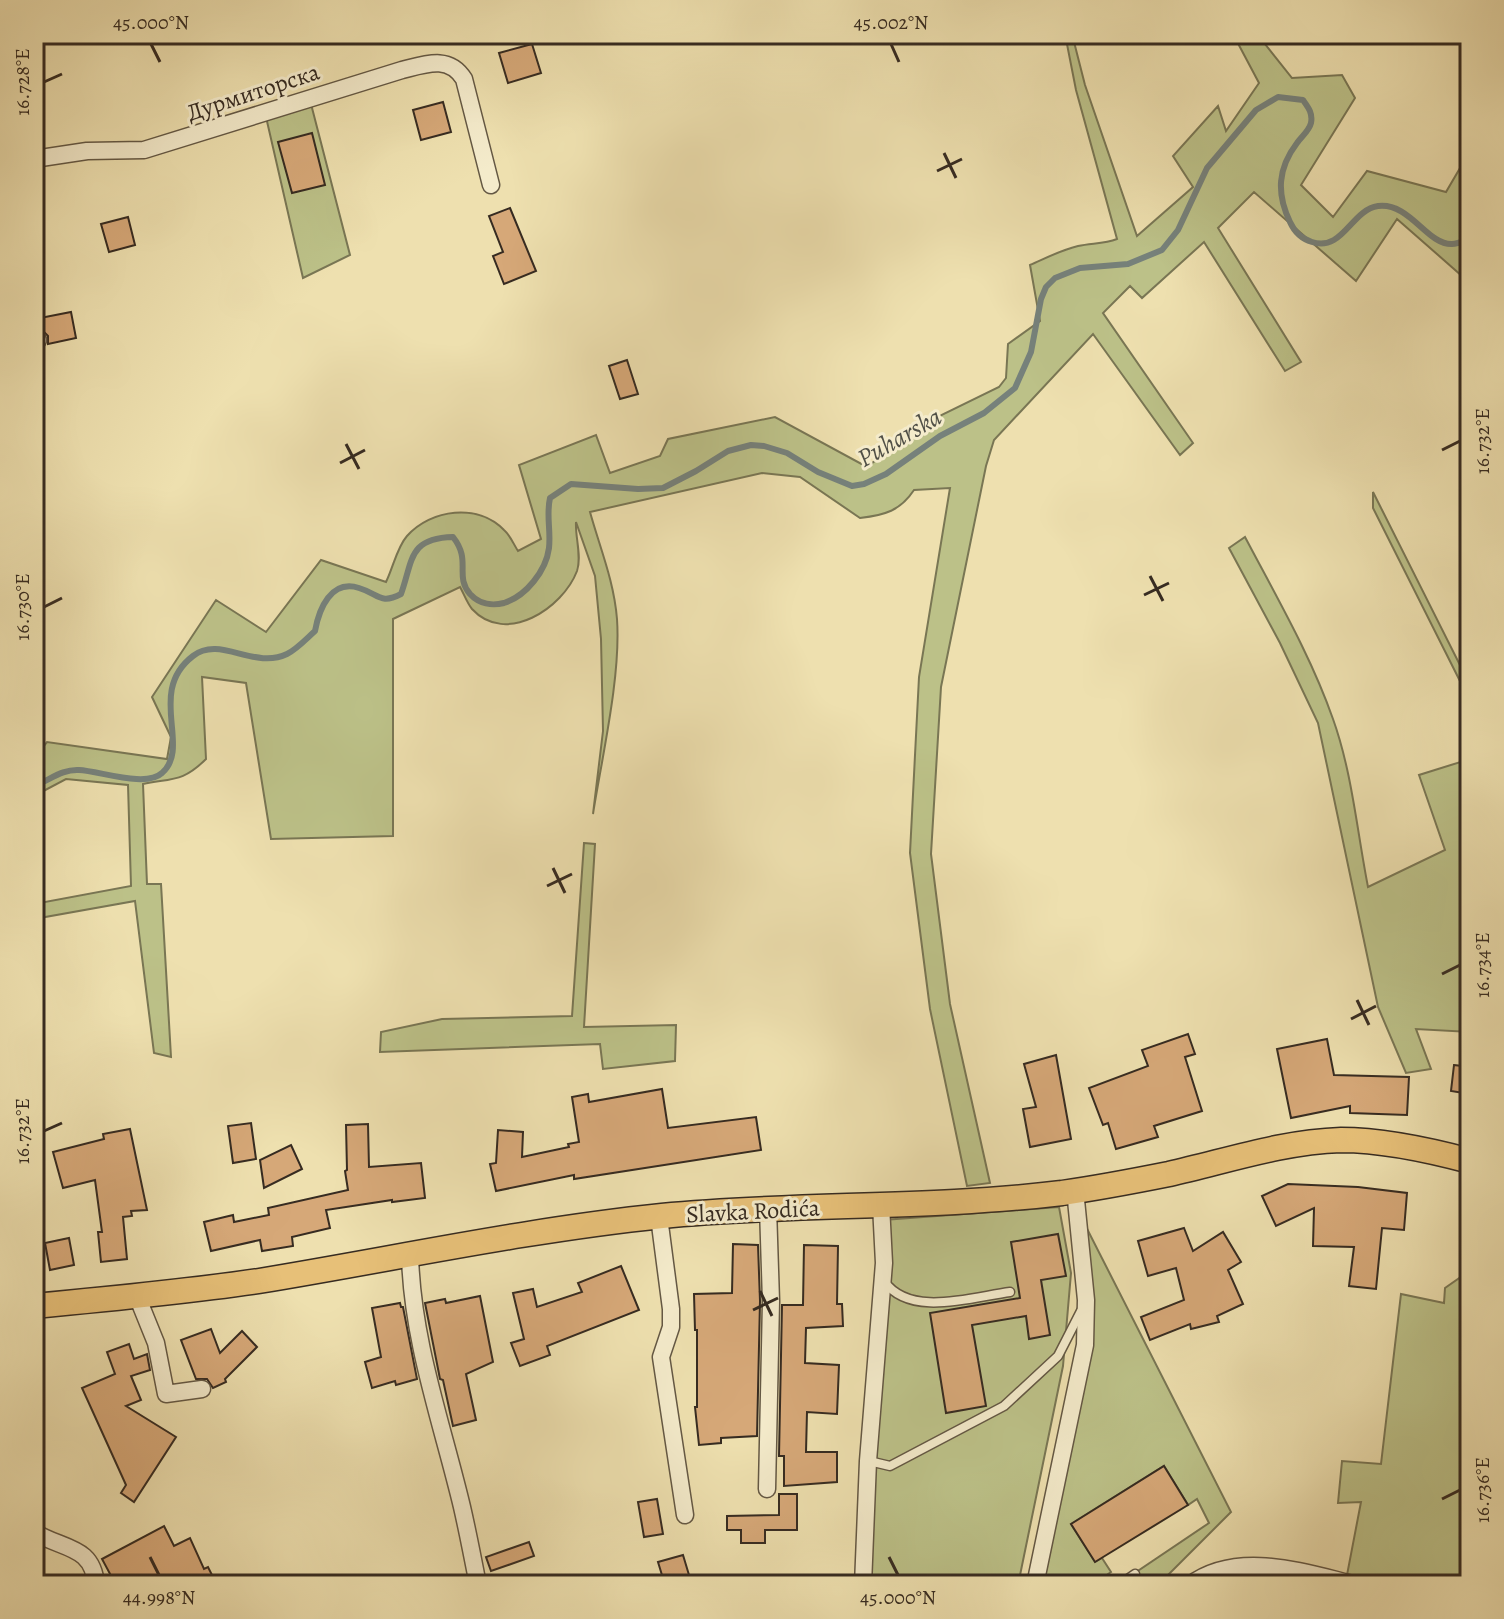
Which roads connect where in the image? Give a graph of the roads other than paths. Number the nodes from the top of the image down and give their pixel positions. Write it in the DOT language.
graph roads {
  1 [pos="34,159"];
  2 [pos="491,185"];
  3 [pos="1470,1161"];
  4 [pos="1075,1190"];
  5 [pos="881,1205"];
  6 [pos="768,1208"];
  7 [pos="659,1217"];
  8 [pos="410,1255"];
  9 [pos="882,1276"];
  10 [pos="1010,1292"];
  11 [pos="137,1296"];
  12 [pos="1086,1300"];
  13 [pos="34,1306"];
  14 [pos="202,1389"];
  15 [pos="868,1461"];
  16 [pos="767,1489"];
  17 [pos="685,1515"];
  18 [pos="34,1532"];
  19 [pos="1245,1568"];
  20 [pos="1135,1574"];
  21 [pos="96,1585"];
  22 [pos="478,1585"];
  23 [pos="863,1585"];
  24 [pos="1035,1585"];
  25 [pos="1119,1585"];
  26 [pos="1190,1585"];
  27 [pos="1241,1585"];
  28 [pos="1357,1585"];
  1 -- 2 [label="street, Дурмиторска"];
  3 -- 4 [label="main road, Slavka Rodića"];
  4 -- 5 [label="main road, Slavka Rodića"];
  4 -- 12 [label="street"];
  5 -- 6 [label="main road, Slavka Rodića"];
  5 -- 9 [label="street"];
  6 -- 7 [label="main road, Slavka Rodića"];
  6 -- 16 [label="street"];
  7 -- 8 [label="main road, Slavka Rodića"];
  7 -- 17 [label="street"];
  8 -- 11 [label="main road, Slavka Rodića"];
  8 -- 22 [label="street"];
  9 -- 10 [label="lane"];
  9 -- 15 [label="street"];
  11 -- 13 [label="main road, Slavka Rodića"];
  11 -- 14 [label="street"];
  12 -- 15 [label="lane"];
  12 -- 24 [label="street"];
  15 -- 23 [label="street"];
  18 -- 21 [label="street"];
  19 -- 26 [label="street"];
  19 -- 27 [label="street"];
  19 -- 28 [label="street"];
  20 -- 25 [label="lane"];
}
